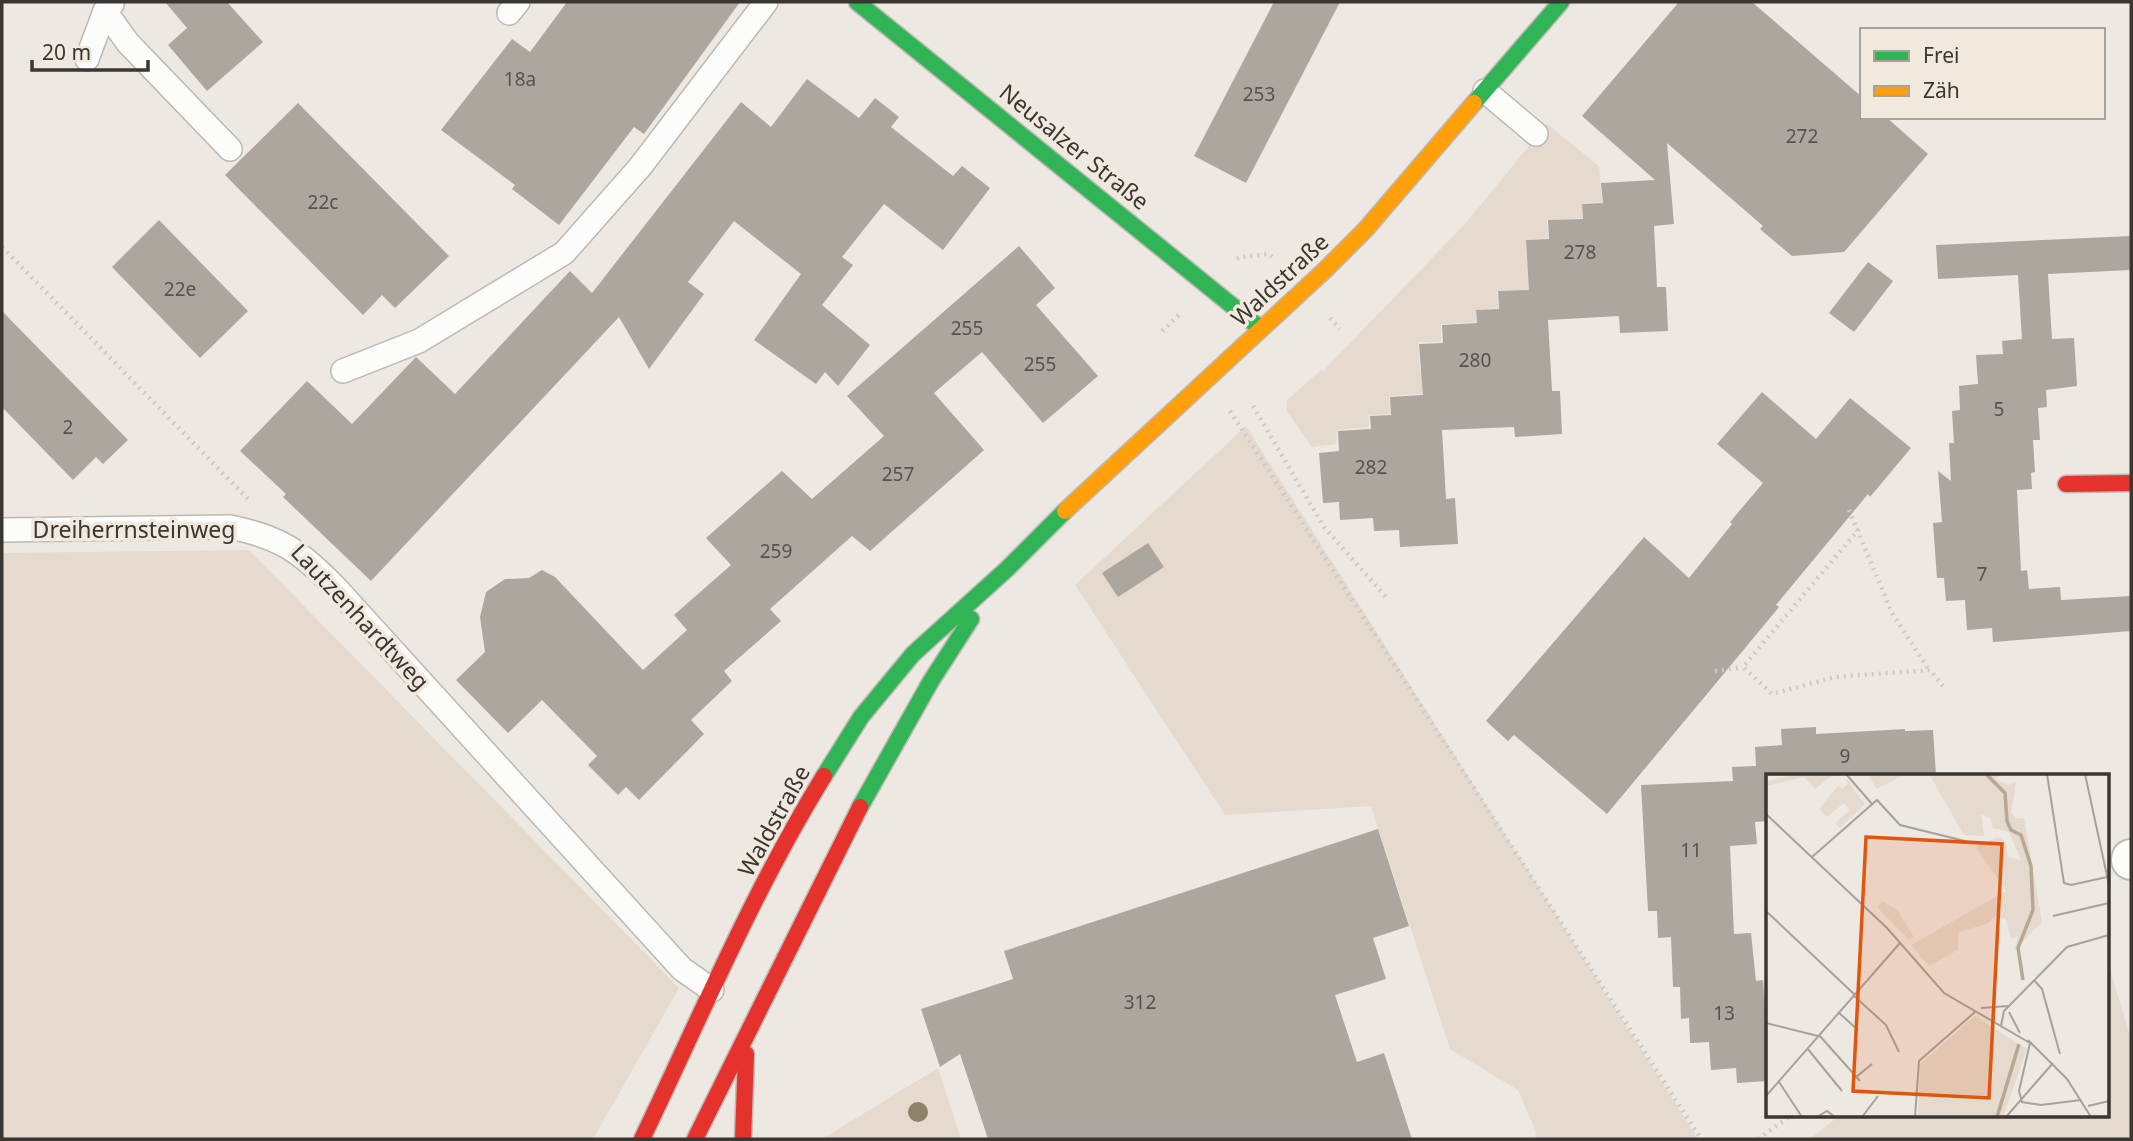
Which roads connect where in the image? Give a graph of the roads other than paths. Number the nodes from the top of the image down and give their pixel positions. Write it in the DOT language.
graph roads {
  1 [pos="766,2"];
  2 [pos="857,2"];
  3 [pos="1561,2"];
  4 [pos="109,6"];
  5 [pos="87,60"];
  6 [pos="1485,91"];
  7 [pos="1536,134"];
  8 [pos="230,149"];
  9 [pos="1261,330"];
  10 [pos="343,371"];
  11 [pos="2131,483"];
  12 [pos="2066,484"];
  13 [pos="2,530"];
  14 [pos="303,555"];
  15 [pos="1007,569"];
  16 [pos="712,990"];
  17 [pos="748,1034"];
  18 [pos="645,1136"];
  19 [pos="695,1139"];
  20 [pos="743,1139"];
  1 -- 10 [label="lane"];
  2 -- 9 [label="main road, Neusalzer Straße"];
  3 -- 6 [label="main road, Waldstraße"];
  4 -- 5 [label="lane"];
  4 -- 8 [label="lane"];
  6 -- 7 [label="lane"];
  6 -- 9 [label="main road, Waldstraße"];
  9 -- 15 [label="main road, Waldstraße"];
  11 -- 12 [label="main road"];
  13 -- 14 [label="lane, Dreiherrnsteinweg"];
  14 -- 16 [label="lane, Lautzenhardtweg"];
  15 -- 16 [label="main road, Waldstraße"];
  15 -- 17 [label="main road, Waldstraße"];
  16 -- 18 [label="main road, Waldstraße"];
  17 -- 19 [label="main road, Waldstraße"];
  17 -- 20 [label="main road"];
}
